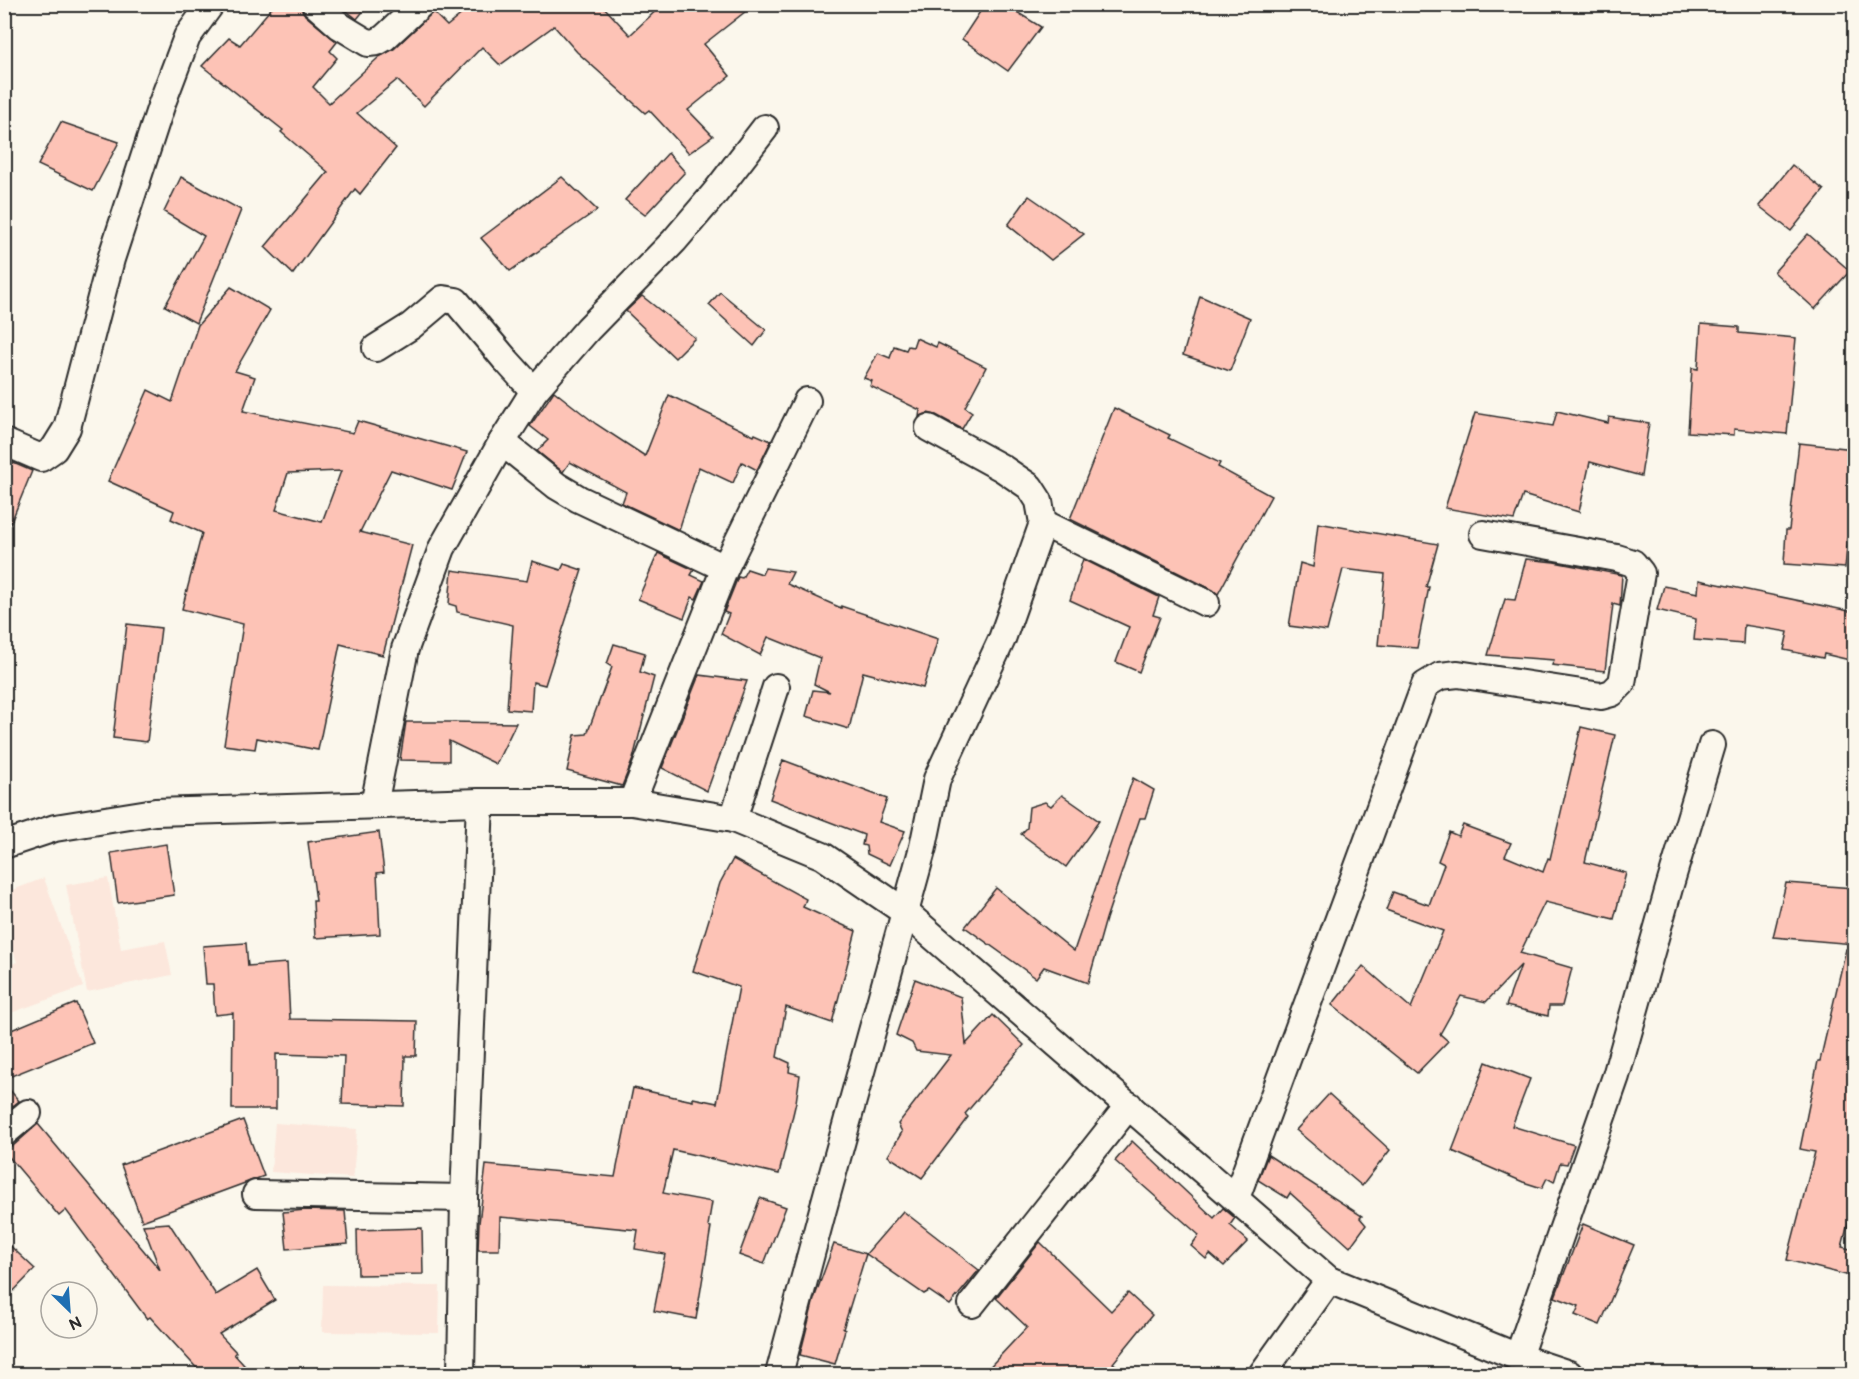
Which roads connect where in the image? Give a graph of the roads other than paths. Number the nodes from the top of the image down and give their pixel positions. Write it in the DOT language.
graph roads {
  1 [pos="211,4"];
  2 [pos="315,4"];
  3 [pos="421,4"];
  4 [pos="765,128"];
  5 [pos="376,348"];
  6 [pos="534,391"];
  7 [pos="807,401"];
  8 [pos="929,428"];
  9 [pos="4,442"];
  10 [pos="502,442"];
  11 [pos="1043,523"];
  12 [pos="1483,534"];
  13 [pos="725,568"];
  14 [pos="1206,603"];
  15 [pos="776,687"];
  16 [pos="1712,745"];
  17 [pos="480,802"];
  18 [pos="632,802"];
  19 [pos="374,805"];
  20 [pos="733,819"];
  21 [pos="4,845"];
  22 [pos="905,912"];
  23 [pos="1129,1105"];
  24 [pos="28,1113"];
  25 [pos="4,1133"];
  26 [pos="256,1194"];
  27 [pos="464,1198"];
  28 [pos="1236,1198"];
  29 [pos="1329,1280"];
  30 [pos="972,1304"];
  31 [pos="1518,1357"];
  32 [pos="461,1374"];
  33 [pos="779,1374"];
  34 [pos="1262,1374"];
  35 [pos="1569,1374"];
  1 -- 9 [label="street"];
  2 -- 3 [label="street"];
  4 -- 6 [label="street"];
  5 -- 6 [label="street"];
  6 -- 10 [label="street"];
  7 -- 13 [label="street"];
  8 -- 11 [label="street"];
  10 -- 13 [label="street"];
  10 -- 19 [label="street"];
  11 -- 14 [label="street"];
  11 -- 22 [label="street"];
  12 -- 28 [label="street"];
  13 -- 18 [label="street"];
  15 -- 20 [label="street"];
  16 -- 31 [label="street"];
  17 -- 18 [label="street"];
  17 -- 19 [label="street"];
  17 -- 27 [label="street"];
  18 -- 20 [label="street"];
  19 -- 21 [label="street"];
  20 -- 22 [label="street"];
  22 -- 23 [label="street"];
  22 -- 33 [label="street"];
  23 -- 28 [label="street"];
  23 -- 30 [label="street"];
  24 -- 25 [label="street"];
  26 -- 27 [label="street"];
  27 -- 32 [label="street"];
  28 -- 29 [label="street"];
  29 -- 31 [label="street"];
  29 -- 34 [label="street"];
  31 -- 35 [label="street"];
}
